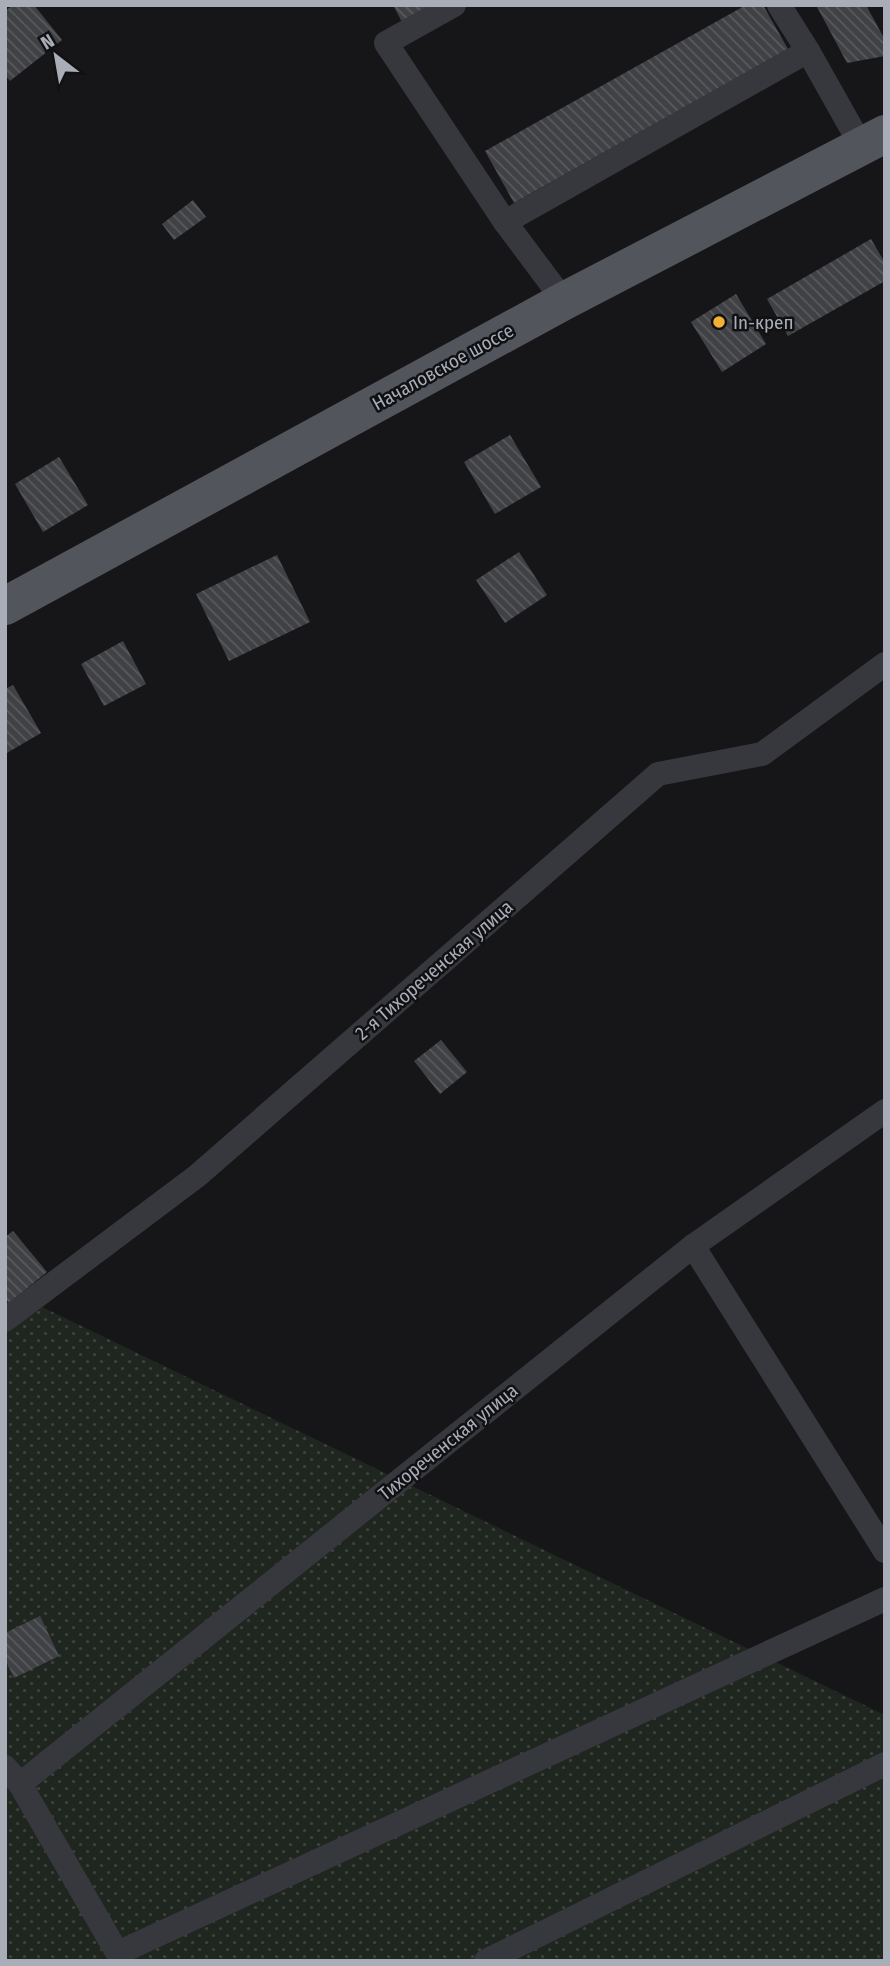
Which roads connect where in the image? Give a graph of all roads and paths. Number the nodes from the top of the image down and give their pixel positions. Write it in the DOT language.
graph roads {
  1 [pos="454,5"];
  2 [pos="779,5"];
  3 [pos="808,51"];
  4 [pos="873,141"];
  5 [pos="505,222"];
  6 [pos="564,301"];
  7 [pos="5,606"];
  8 [pos="885,664"];
  9 [pos="885,1111"];
  10 [pos="693,1247"];
  11 [pos="5,1320"];
  12 [pos="885,1551"];
  13 [pos="885,1599"];
  14 [pos="885,1764"];
  15 [pos="13,1776"];
  16 [pos="120,1957"];
  17 [pos="486,1961"];
  1 -- 5 [label="street"];
  2 -- 3 [label="street"];
  3 -- 4 [label="street"];
  3 -- 5 [label="street"];
  4 -- 6 [label="main road, Началовское шоссе"];
  5 -- 6 [label="street"];
  6 -- 7 [label="main road, Началовское шоссе"];
  8 -- 11 [label="street, 2-я Тихореченская улица"];
  9 -- 10 [label="street, Тихореченская улица"];
  10 -- 12 [label="street"];
  10 -- 15 [label="street, Тихореченская улица"];
  13 -- 16 [label="street"];
  14 -- 17 [label="street"];
  15 -- 16 [label="street"];
}
